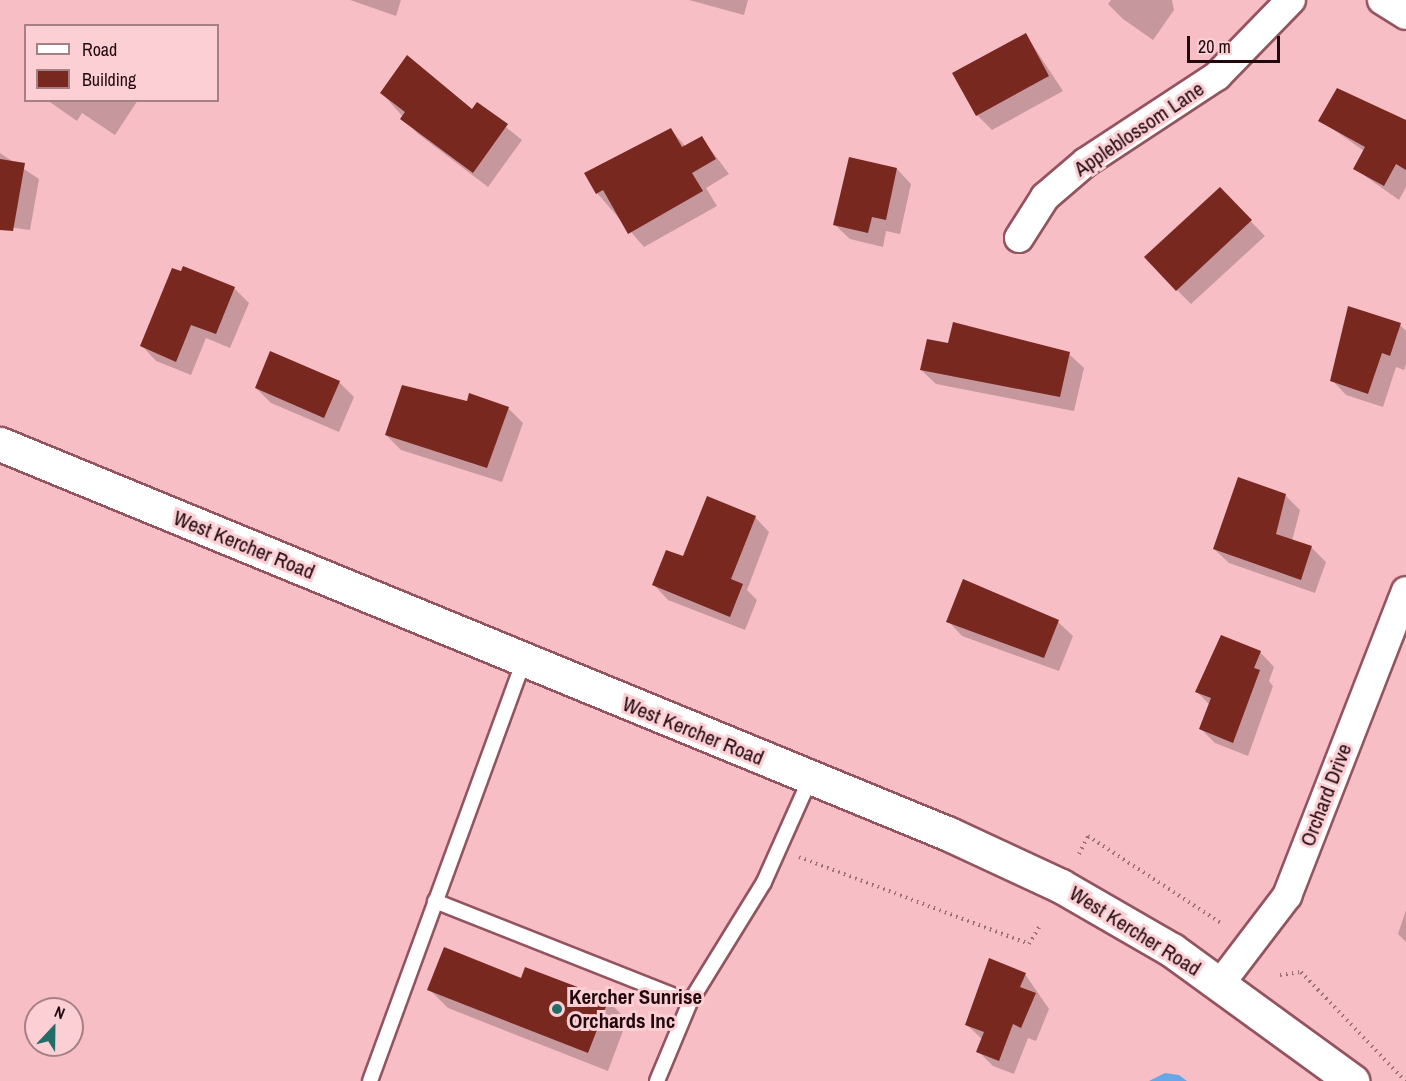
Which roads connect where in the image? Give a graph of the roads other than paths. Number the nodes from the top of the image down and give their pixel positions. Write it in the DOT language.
graph roads {
  1 [pos="1291,0"];
  2 [pos="1382,0"];
  3 [pos="1406,15"];
  4 [pos="1020,238"];
  5 [pos="0,444"];
  6 [pos="1406,591"];
  7 [pos="524,662"];
  8 [pos="810,779"];
  9 [pos="435,901"];
  10 [pos="1220,984"];
  11 [pos="690,1002"];
  12 [pos="370,1081"];
  13 [pos="657,1081"];
  14 [pos="1352,1081"];
  1 -- 4 [label="street, Appleblossom Lane"];
  2 -- 3 [label="street"];
  5 -- 7 [label="main road, West Kercher Road"];
  6 -- 10 [label="street, Orchard Drive"];
  7 -- 8 [label="main road, West Kercher Road"];
  7 -- 9 [label="lane"];
  8 -- 10 [label="main road, West Kercher Road"];
  8 -- 11 [label="lane"];
  9 -- 11 [label="lane"];
  9 -- 12 [label="lane"];
  10 -- 14 [label="main road, West Kercher Road"];
  11 -- 13 [label="lane"];
}
